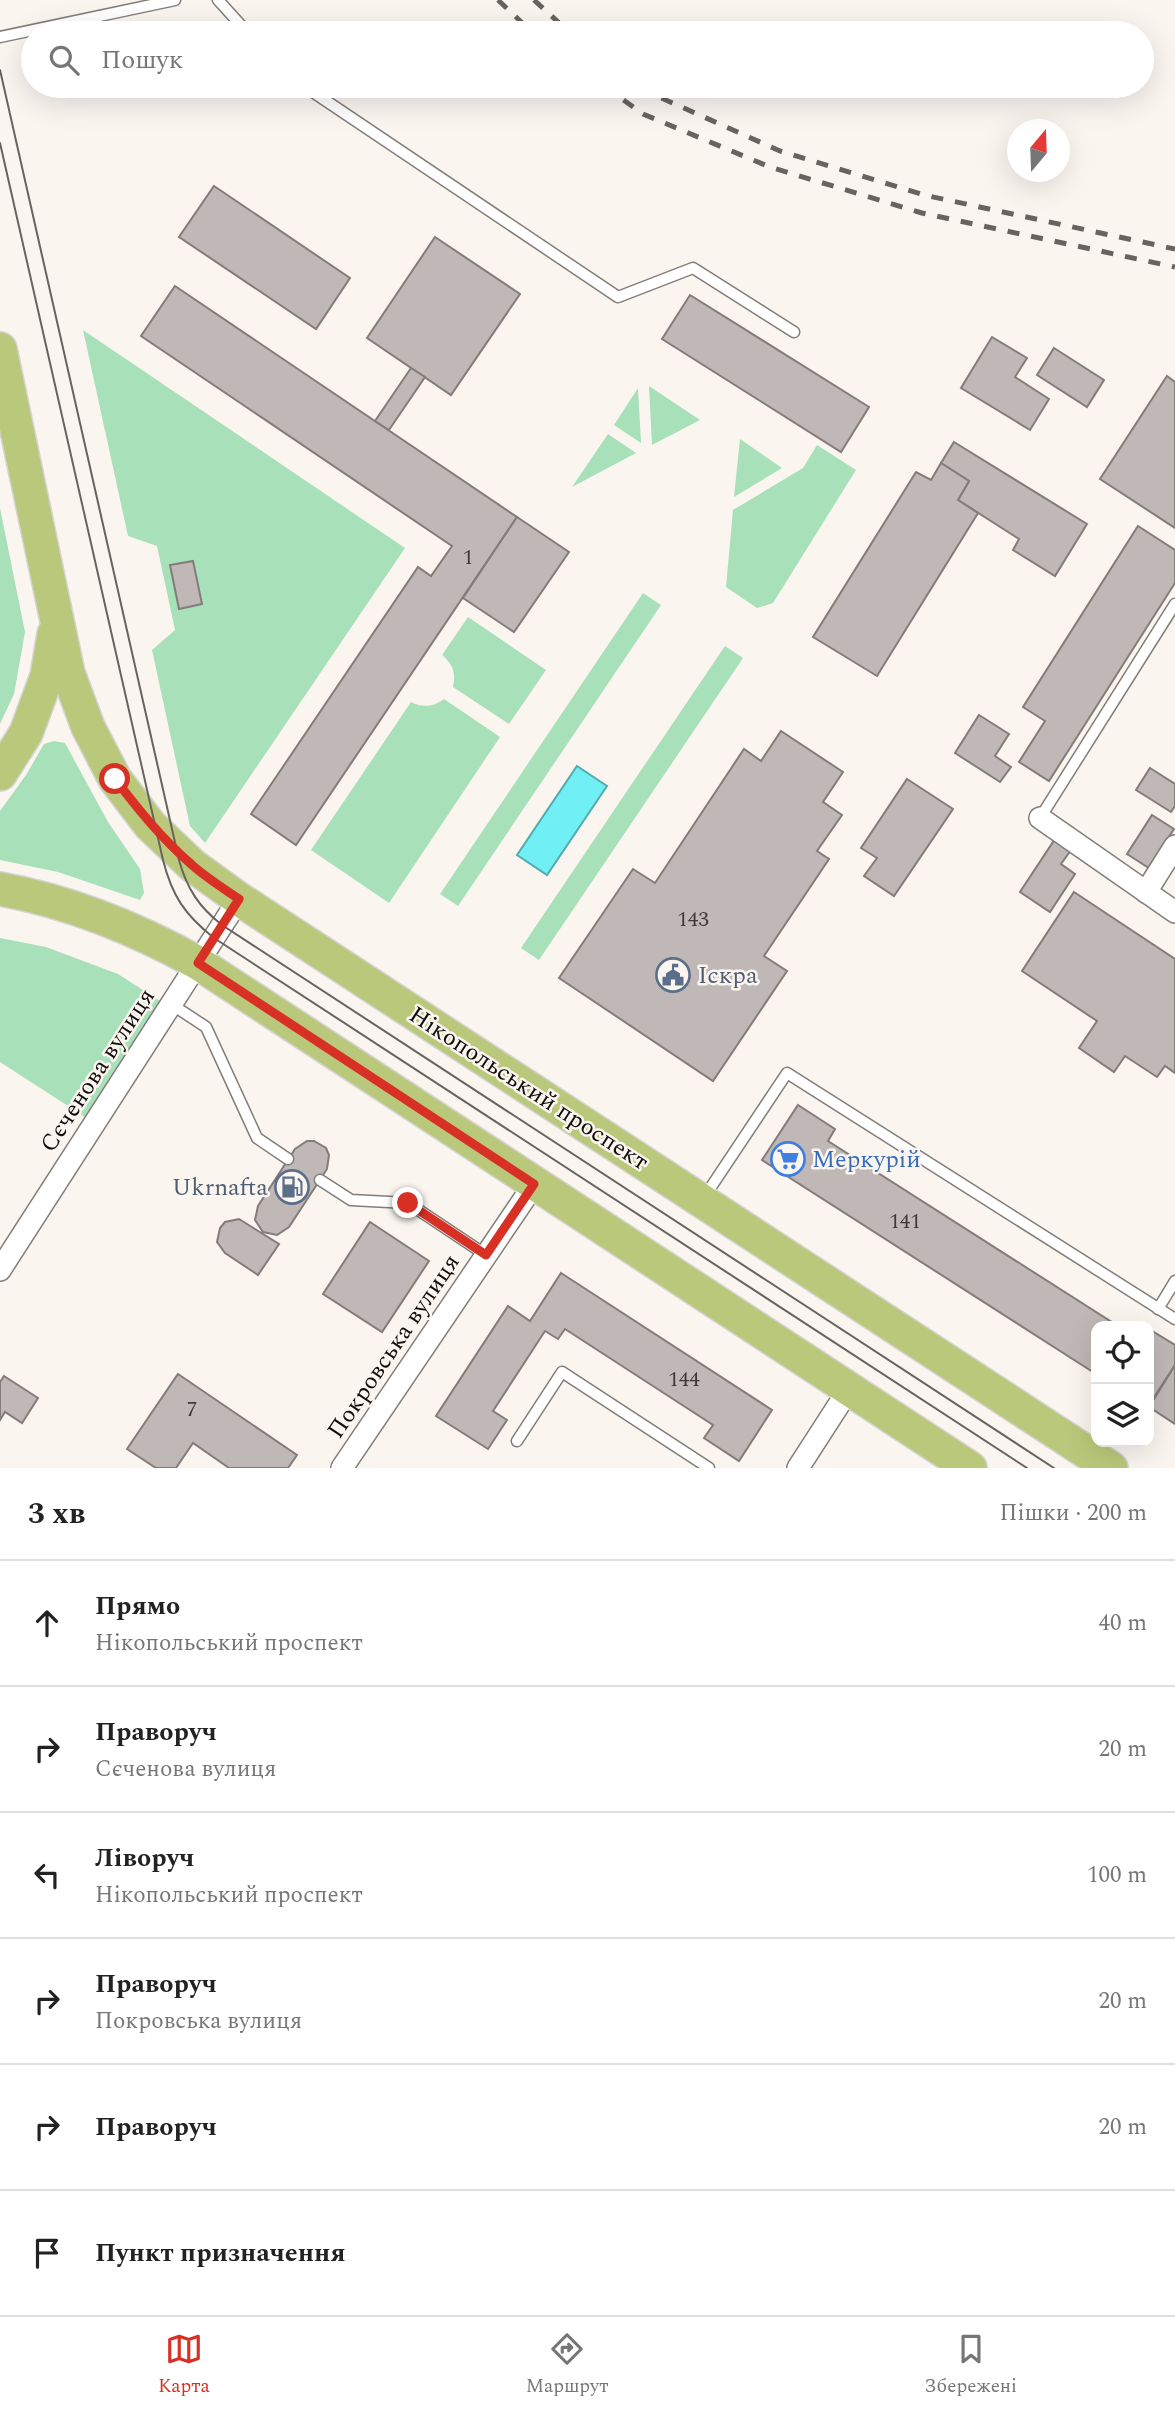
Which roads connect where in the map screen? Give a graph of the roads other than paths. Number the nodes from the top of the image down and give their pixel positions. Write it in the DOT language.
graph roads {
  1 [pos="175,0"];
  2 [pos="218,0"];
  3 [pos="76,21"];
  4 [pos="237,21"];
  5 [pos="21,33"];
  6 [pos="0,37"];
  7 [pos="322,98"];
  8 [pos="794,332"];
  9 [pos="0,349"];
  10 [pos="1175,604"];
  11 [pos="57,616"];
  12 [pos="0,774"];
  13 [pos="1040,818"];
  14 [pos="1175,846"];
  15 [pos="0,889"];
  16 [pos="1146,892"];
  17 [pos="239,899"];
  18 [pos="1175,912"];
  19 [pos="198,963"];
  20 [pos="171,1004"];
  21 [pos="288,1159"];
  22 [pos="320,1180"];
  23 [pos="534,1184"];
  24 [pos="702,1201"];
  25 [pos="486,1255"];
  26 [pos="0,1270"];
  27 [pos="1175,1281"];
  28 [pos="1158,1309"];
  29 [pos="1175,1319"];
  30 [pos="849,1389"];
  31 [pos="517,1441"];
  32 [pos="342,1468"];
  33 [pos="709,1468"];
  34 [pos="798,1468"];
  35 [pos="970,1468"];
  36 [pos="1111,1468"];
  1 -- 3 [label="lane"];
  2 -- 4 [label="lane"];
  5 -- 6 [label="lane"];
  7 -- 8 [label="lane"];
  9 -- 11 [label="main road, Нікопольський проспект"];
  10 -- 13 [label="lane"];
  11 -- 12 [label="main road"];
  11 -- 17 [label="main road, Нікопольський проспект"];
  13 -- 16 [label="street"];
  14 -- 16 [label="street"];
  15 -- 19 [label="main road"];
  16 -- 18 [label="street"];
  17 -- 19 [label="street, Сєченова вулиця"];
  17 -- 24 [label="main road, Нікопольський проспект"];
  19 -- 20 [label="street, Сєченова вулиця"];
  19 -- 23 [label="main road"];
  20 -- 21 [label="lane"];
  20 -- 26 [label="street, Сєченова вулиця"];
  22 -- 25 [label="lane"];
  23 -- 25 [label="street, Покровська вулиця"];
  23 -- 30 [label="main road"];
  24 -- 28 [label="lane"];
  24 -- 36 [label="main road, Нікопольський проспект"];
  25 -- 32 [label="street, Покровська вулиця"];
  27 -- 28 [label="lane"];
  28 -- 29 [label="lane"];
  30 -- 34 [label="street"];
  30 -- 35 [label="main road"];
  31 -- 33 [label="lane"];
}
